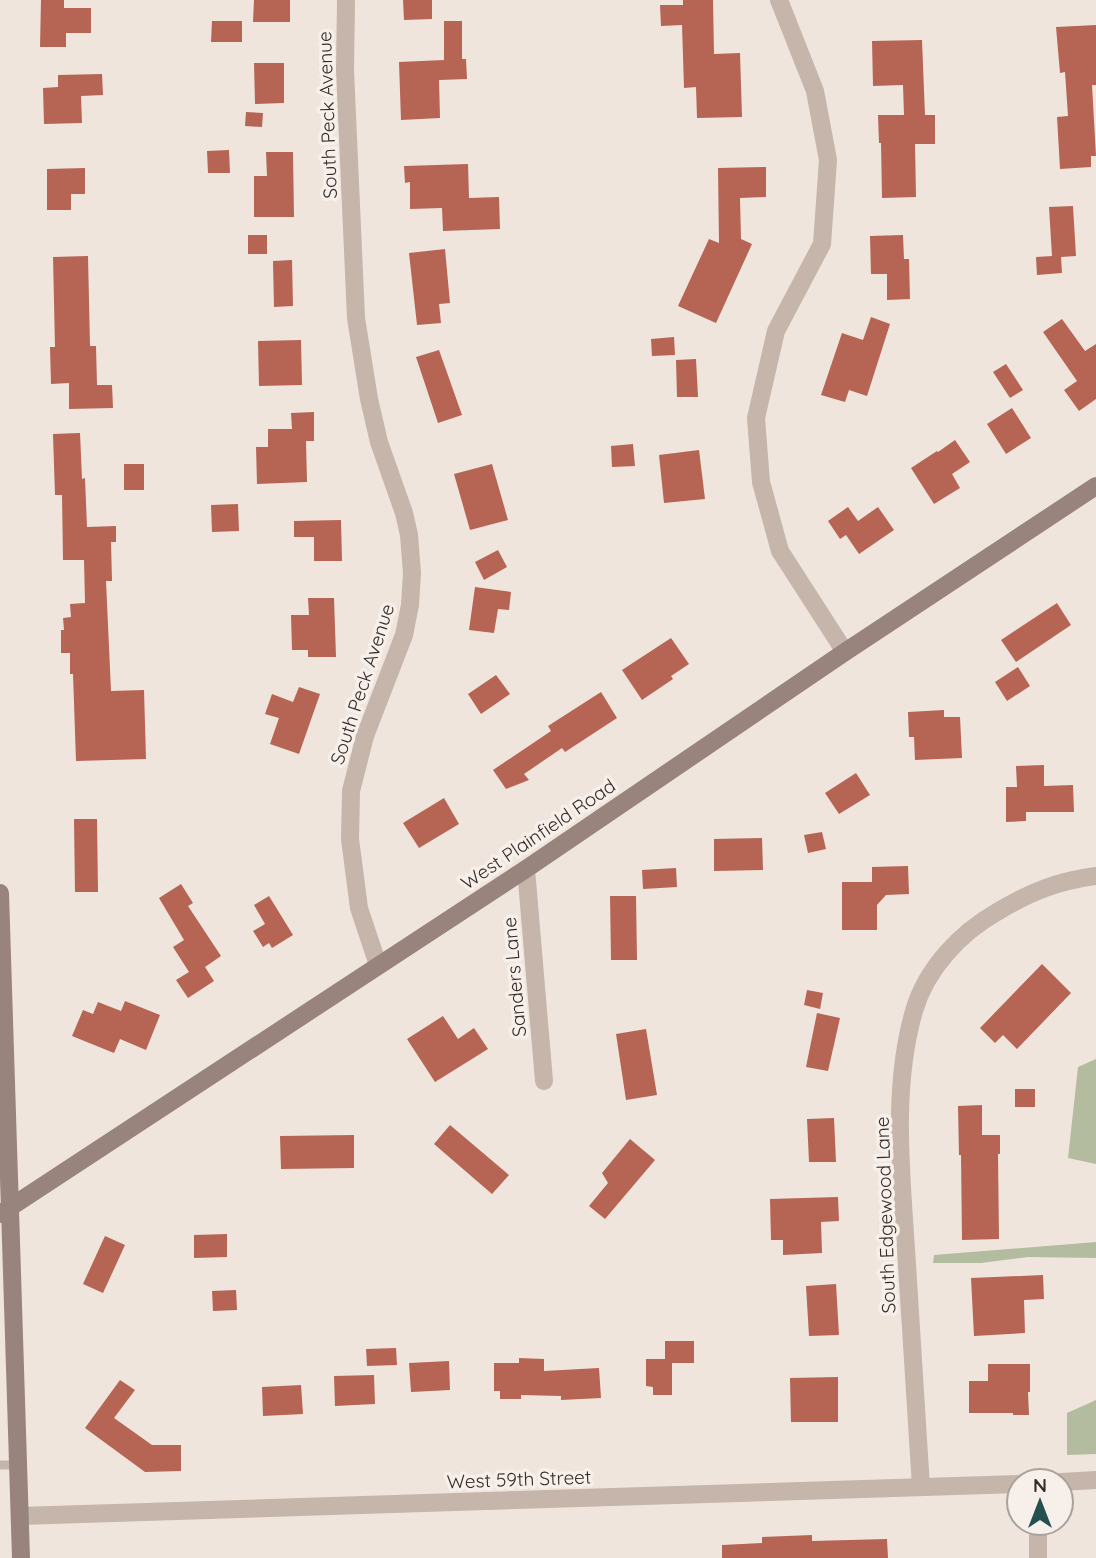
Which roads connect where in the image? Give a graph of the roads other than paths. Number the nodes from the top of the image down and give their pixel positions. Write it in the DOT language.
graph roads {
  1 [pos="346,0"];
  2 [pos="779,0"];
  3 [pos="1096,486"];
  4 [pos="845,652"];
  5 [pos="526,869"];
  6 [pos="1096,876"];
  7 [pos="0,893"];
  8 [pos="378,965"];
  9 [pos="544,1081"];
  10 [pos="5,1210"];
  11 [pos="0,1465"];
  12 [pos="18,1465"];
  13 [pos="1096,1480"];
  14 [pos="1075,1481"];
  15 [pos="1005,1484"];
  16 [pos="921,1487"];
  17 [pos="20,1516"];
  18 [pos="1038,1537"];
  19 [pos="21,1558"];
  20 [pos="1038,1558"];
  1 -- 8 [label="street, South Peck Avenue"];
  2 -- 4 [label="street"];
  3 -- 4 [label="main road, West Plainfield Road"];
  4 -- 5 [label="main road, West Plainfield Road"];
  5 -- 8 [label="main road, West Plainfield Road"];
  5 -- 9 [label="street, Sanders Lane"];
  6 -- 16 [label="street, South Edgewood Lane"];
  7 -- 10 [label="main road"];
  8 -- 10 [label="main road, West Plainfield Road"];
  10 -- 12 [label="main road"];
  11 -- 12 [label="lane"];
  12 -- 17 [label="main road"];
  13 -- 14 [label="street"];
  15 -- 16 [label="street, West 59th Street"];
  16 -- 17 [label="street, West 59th Street"];
  17 -- 19 [label="main road"];
  18 -- 20 [label="street"];
}
